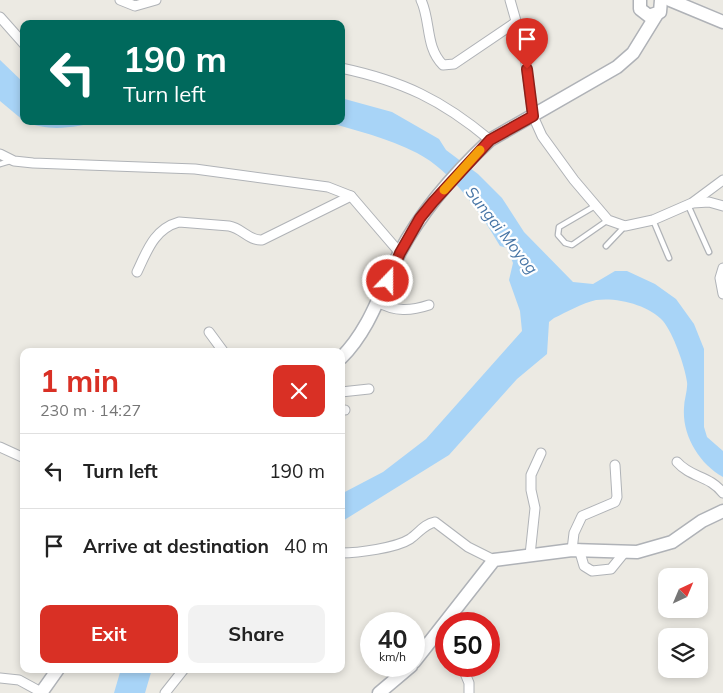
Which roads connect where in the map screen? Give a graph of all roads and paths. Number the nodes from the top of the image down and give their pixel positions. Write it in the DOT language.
graph roads {
  1 [pos="120,0"];
  2 [pos="156,0"];
  3 [pos="421,0"];
  4 [pos="510,0"];
  5 [pos="670,0"];
  6 [pos="641,6"];
  7 [pos="686,7"];
  8 [pos="659,9"];
  9 [pos="0,17"];
  10 [pos="516,22"];
  11 [pos="723,22"];
  12 [pos="20,40"];
  13 [pos="633,53"];
  14 [pos="345,69"];
  15 [pos="533,116"];
  16 [pos="490,140"];
  17 [pos="0,154"];
  18 [pos="14,161"];
  19 [pos="0,164"];
  20 [pos="723,180"];
  21 [pos="707,192"];
  22 [pos="351,196"];
  23 [pos="709,202"];
  24 [pos="690,204"];
  25 [pos="595,206"];
  26 [pos="723,206"];
  27 [pos="608,220"];
  28 [pos="653,220"];
  29 [pos="625,226"];
  30 [pos="606,246"];
  31 [pos="709,252"];
  32 [pos="400,253"];
  33 [pos="669,258"];
  34 [pos="723,268"];
  35 [pos="137,272"];
  36 [pos="723,294"];
  37 [pos="378,302"];
  38 [pos="429,305"];
  39 [pos="209,332"];
  40 [pos="222,348"];
  41 [pos="345,354"];
  42 [pos="369,389"];
  43 [pos="345,392"];
  44 [pos="0,447"];
  45 [pos="540,453"];
  46 [pos="20,456"];
  47 [pos="677,462"];
  48 [pos="615,465"];
  49 [pos="723,493"];
  50 [pos="723,511"];
  51 [pos="576,550"];
  52 [pos="345,552"];
  53 [pos="624,553"];
  54 [pos="530,555"];
  55 [pos="494,560"];
  56 [pos="453,612"];
  57 [pos="435,635"];
  58 [pos="425,648"];
  59 [pos="55,673"];
  60 [pos="181,673"];
  61 [pos="398,677"];
  62 [pos="466,677"];
  63 [pos="0,678"];
  64 [pos="41,693"];
  65 [pos="165,693"];
  66 [pos="379,693"];
  67 [pos="469,693"];
  1 -- 2 [label="street"];
  3 -- 10 [label="street"];
  4 -- 10 [label="street"];
  5 -- 7 [label="main road"];
  6 -- 8 [label="main road"];
  6 -- 13 [label="main road"];
  7 -- 8 [label="main road"];
  7 -- 11 [label="main road"];
  8 -- 13 [label="main road"];
  9 -- 12 [label="street"];
  10 -- 15 [label="street"];
  13 -- 15 [label="main road"];
  14 -- 16 [label="street"];
  15 -- 16 [label="main road"];
  15 -- 25 [label="street"];
  16 -- 32 [label="main road"];
  17 -- 18 [label="street"];
  18 -- 19 [label="lane"];
  18 -- 22 [label="street"];
  20 -- 21 [label="street"];
  21 -- 23 [label="street"];
  21 -- 24 [label="street"];
  22 -- 32 [label="street"];
  22 -- 35 [label="street"];
  23 -- 24 [label="street"];
  23 -- 26 [label="street"];
  24 -- 28 [label="street"];
  24 -- 31 [label="lane"];
  25 -- 27 [label="street"];
  25 -- 27 [label="lane"];
  27 -- 29 [label="street"];
  28 -- 29 [label="street"];
  28 -- 33 [label="lane"];
  29 -- 30 [label="lane"];
  32 -- 37 [label="main road"];
  34 -- 36 [label="street"];
  37 -- 38 [label="street"];
  37 -- 41 [label="main road"];
  39 -- 40 [label="street"];
  42 -- 43 [label="street"];
  44 -- 46 [label="street"];
  45 -- 54 [label="street"];
  47 -- 49 [label="street"];
  48 -- 51 [label="street"];
  50 -- 53 [label="main road"];
  51 -- 53 [label="main road"];
  51 -- 53 [label="street"];
  51 -- 54 [label="main road"];
  52 -- 55 [label="street"];
  54 -- 55 [label="main road"];
  55 -- 56 [label="main road"];
  57 -- 58 [label="main road"];
  59 -- 64 [label="main road"];
  60 -- 65 [label="street"];
  61 -- 66 [label="main road"];
  62 -- 67 [label="street"];
  63 -- 64 [label="street"];
}
